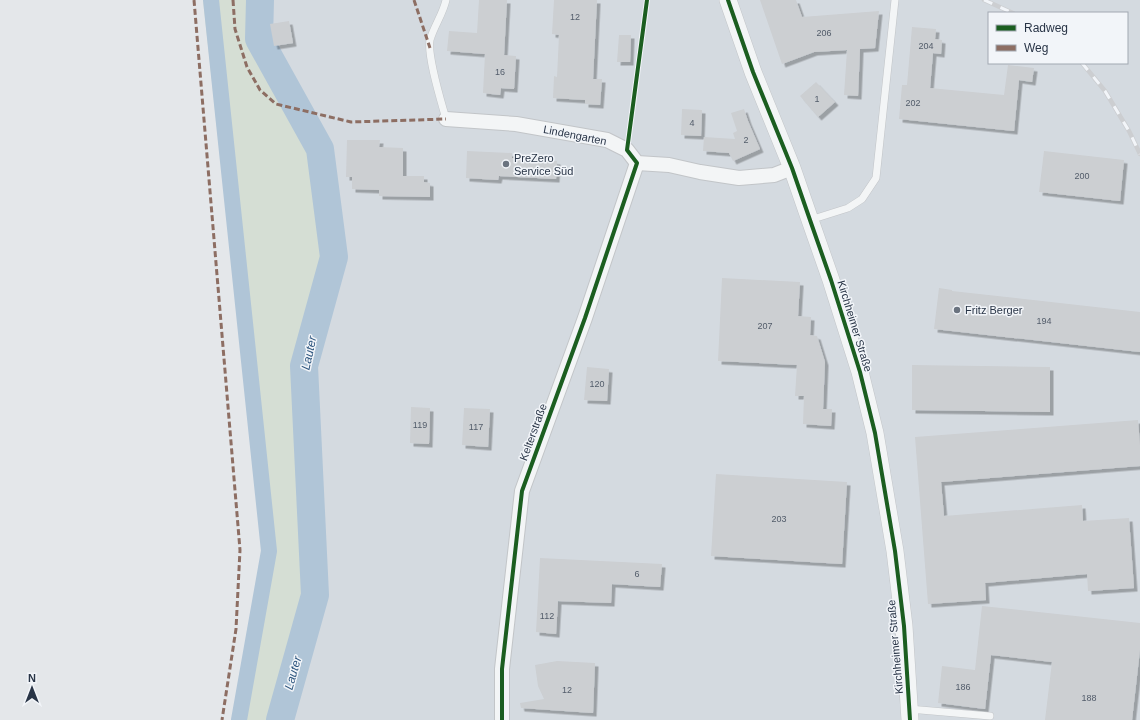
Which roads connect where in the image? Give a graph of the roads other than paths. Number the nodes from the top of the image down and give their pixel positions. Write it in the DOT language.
graph roads {
  1 [pos="446,0"];
  2 [pos="728,0"];
  3 [pos="895,0"];
  4 [pos="446,119"];
  5 [pos="637,163"];
  6 [pos="792,168"];
  7 [pos="810,220"];
  8 [pos="910,714"];
  9 [pos="990,716"];
  10 [pos="502,720"];
  1 -- 4 [label="lane"];
  2 -- 6 [label="street, Kirchheimer Straße"];
  3 -- 7 [label="lane"];
  4 -- 5 [label="street, Lindengarten"];
  5 -- 6 [label="street"];
  5 -- 10 [label="street, Kelterstraße"];
  6 -- 7 [label="street, Kirchheimer Straße"];
  7 -- 8 [label="street, Kirchheimer Straße"];
  8 -- 9 [label="lane"];
}
